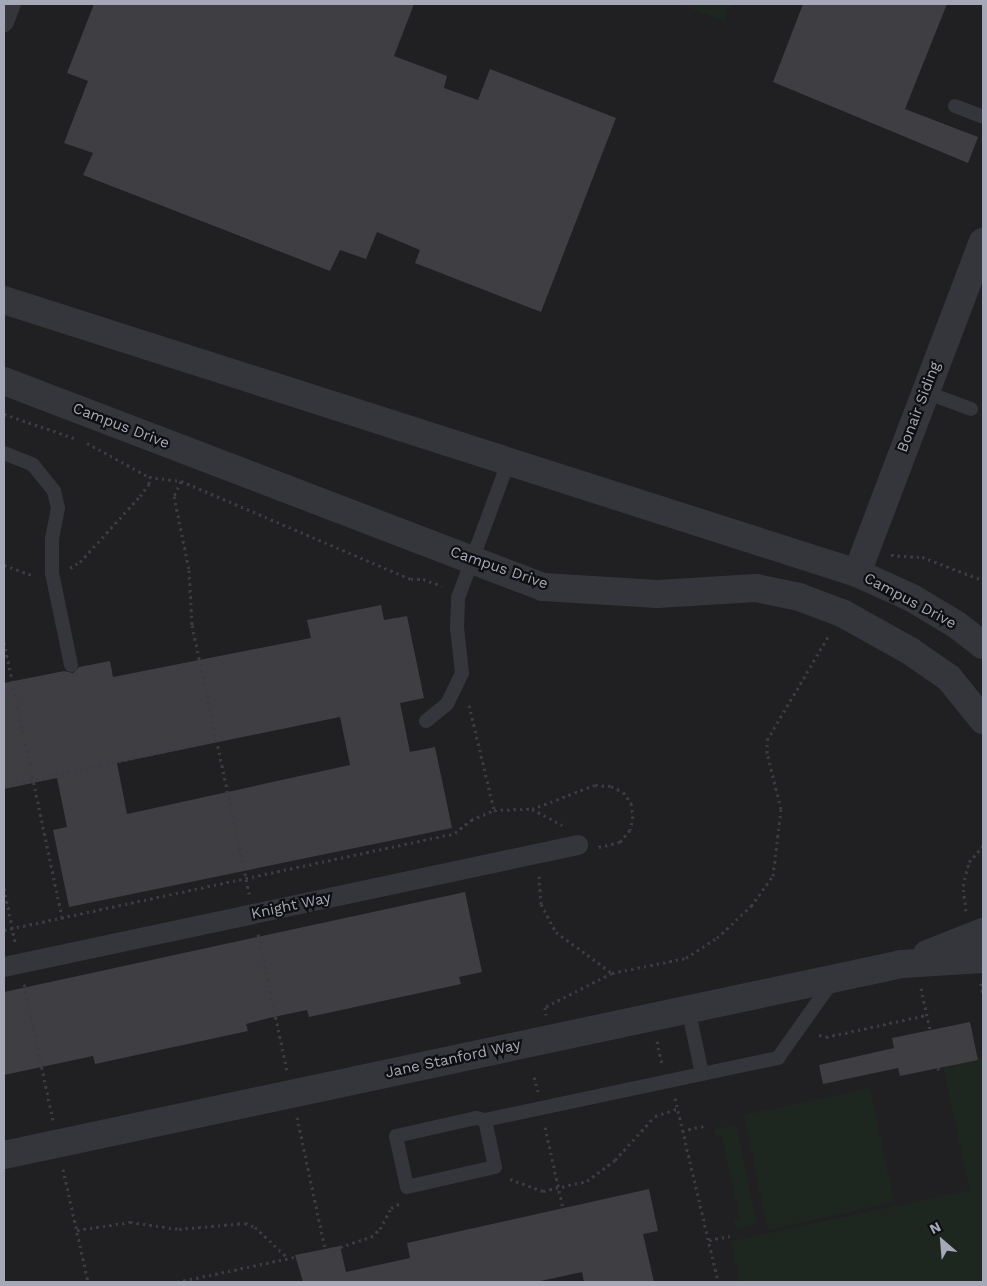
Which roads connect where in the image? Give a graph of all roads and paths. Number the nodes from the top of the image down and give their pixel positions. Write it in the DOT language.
graph roads {
  1 [pos="11,4"];
  2 [pos="4,22"];
  3 [pos="955,106"];
  4 [pos="983,117"];
  5 [pos="983,242"];
  6 [pos="4,300"];
  7 [pos="4,381"];
  8 [pos="925,392"];
  9 [pos="971,409"];
  10 [pos="4,414"];
  11 [pos="4,453"];
  12 [pos="508,463"];
  13 [pos="149,477"];
  14 [pos="181,481"];
  15 [pos="886,553"];
  16 [pos="473,561"];
  17 [pos="4,565"];
  18 [pos="67,570"];
  19 [pos="857,573"];
  20 [pos="35,576"];
  21 [pos="983,580"];
  22 [pos="445,586"];
  23 [pos="842,613"];
  24 [pos="4,642"];
  25 [pos="983,645"];
  26 [pos="70,665"];
  27 [pos="456,690"];
  28 [pos="983,720"];
  29 [pos="426,721"];
  30 [pos="217,740"];
  31 [pos="33,780"];
  32 [pos="4,786"];
  33 [pos="532,809"];
  34 [pos="494,810"];
  35 [pos="578,845"];
  36 [pos="983,846"];
  37 [pos="542,853"];
  38 [pos="246,879"];
  39 [pos="4,888"];
  40 [pos="254,914"];
  41 [pos="62,918"];
  42 [pos="975,924"];
  43 [pos="12,928"];
  44 [pos="4,930"];
  45 [pos="983,959"];
  46 [pos="12,966"];
  47 [pos="612,973"];
  48 [pos="911,973"];
  49 [pos="835,978"];
  50 [pos="688,1008"];
  51 [pos="927,1015"];
  52 [pos="546,1016"];
  53 [pos="930,1030"];
  54 [pos="816,1034"];
  55 [pos="656,1040"];
  56 [pos="663,1070"];
  57 [pos="288,1071"];
  58 [pos="702,1074"];
  59 [pos="534,1077"];
  60 [pos="674,1095"];
  61 [pos="539,1096"];
  62 [pos="677,1109"];
  63 [pos="296,1112"];
  64 [pos="544,1119"];
  65 [pos="485,1120"];
  66 [pos="54,1121"];
  67 [pos="707,1124"];
  68 [pos="682,1131"];
  69 [pos="4,1155"];
  70 [pos="63,1169"];
  71 [pos="510,1179"];
  72 [pos="559,1188"];
  73 [pos="398,1204"];
  74 [pos="564,1213"];
  75 [pos="77,1230"];
  76 [pos="730,1236"];
  77 [pos="709,1240"];
  78 [pos="340,1247"];
  79 [pos="325,1249"];
  80 [pos="295,1257"];
  81 [pos="288,1258"];
  82 [pos="88,1282"];
  83 [pos="177,1282"];
  84 [pos="718,1282"];
  1 -- 2 [label="street"];
  3 -- 4 [label="lane"];
  5 -- 8 [label="street, Bonair Siding"];
  6 -- 12 [label="street, Campus Drive"];
  7 -- 16 [label="street, Campus Drive"];
  8 -- 9 [label="lane"];
  8 -- 19 [label="street, Bonair Siding"];
  10 -- 13 [label="path"];
  11 -- 26 [label="lane"];
  12 -- 16 [label="lane"];
  12 -- 19 [label="street, Campus Drive"];
  13 -- 14 [label="path"];
  13 -- 18 [label="path"];
  14 -- 22 [label="path"];
  14 -- 30 [label="path"];
  15 -- 21 [label="path"];
  16 -- 23 [label="street, Campus Drive"];
  16 -- 27 [label="lane"];
  17 -- 20 [label="path"];
  19 -- 25 [label="street, Campus Drive"];
  23 -- 28 [label="street, Campus Drive"];
  23 -- 47 [label="path"];
  24 -- 31 [label="path"];
  27 -- 29 [label="lane"];
  27 -- 34 [label="path"];
  30 -- 31 [label="path"];
  30 -- 38 [label="path"];
  31 -- 32 [label="path"];
  31 -- 41 [label="path"];
  33 -- 34 [label="path"];
  33 -- 35 [label="path"];
  33 -- 35 [label="path"];
  34 -- 38 [label="path"];
  35 -- 37 [label="street, Knight Way"];
  36 -- 42 [label="path"];
  37 -- 40 [label="street, Knight Way"];
  37 -- 47 [label="path"];
  38 -- 40 [label="path"];
  38 -- 41 [label="path"];
  39 -- 43 [label="path"];
  40 -- 46 [label="street, Knight Way"];
  40 -- 57 [label="path"];
  41 -- 43 [label="path"];
  42 -- 48 [label="street, Jane Stanford Way"];
  43 -- 44 [label="path"];
  43 -- 46 [label="path"];
  45 -- 48 [label="street, Jane Stanford Way"];
  46 -- 66 [label="path"];
  47 -- 52 [label="path"];
  48 -- 49 [label="street, Jane Stanford Way"];
  48 -- 51 [label="path"];
  49 -- 50 [label="street, Jane Stanford Way"];
  49 -- 58 [label="lane"];
  50 -- 58 [label="lane"];
  50 -- 69 [label="street, Jane Stanford Way"];
  51 -- 53 [label="path"];
  51 -- 54 [label="path"];
  55 -- 56 [label="path"];
  58 -- 65 [label="lane"];
  59 -- 61 [label="path"];
  60 -- 62 [label="path"];
  62 -- 68 [label="path"];
  62 -- 72 [label="path"];
  63 -- 79 [label="path"];
  64 -- 72 [label="path"];
  65 -- 65 [label="lane"];
  67 -- 68 [label="path"];
  68 -- 77 [label="path"];
  70 -- 75 [label="path"];
  71 -- 72 [label="path"];
  72 -- 74 [label="path"];
  73 -- 78 [label="path"];
  75 -- 81 [label="path"];
  75 -- 82 [label="path"];
  76 -- 77 [label="path"];
  77 -- 84 [label="path"];
  80 -- 81 [label="path"];
  81 -- 83 [label="path"];
}
